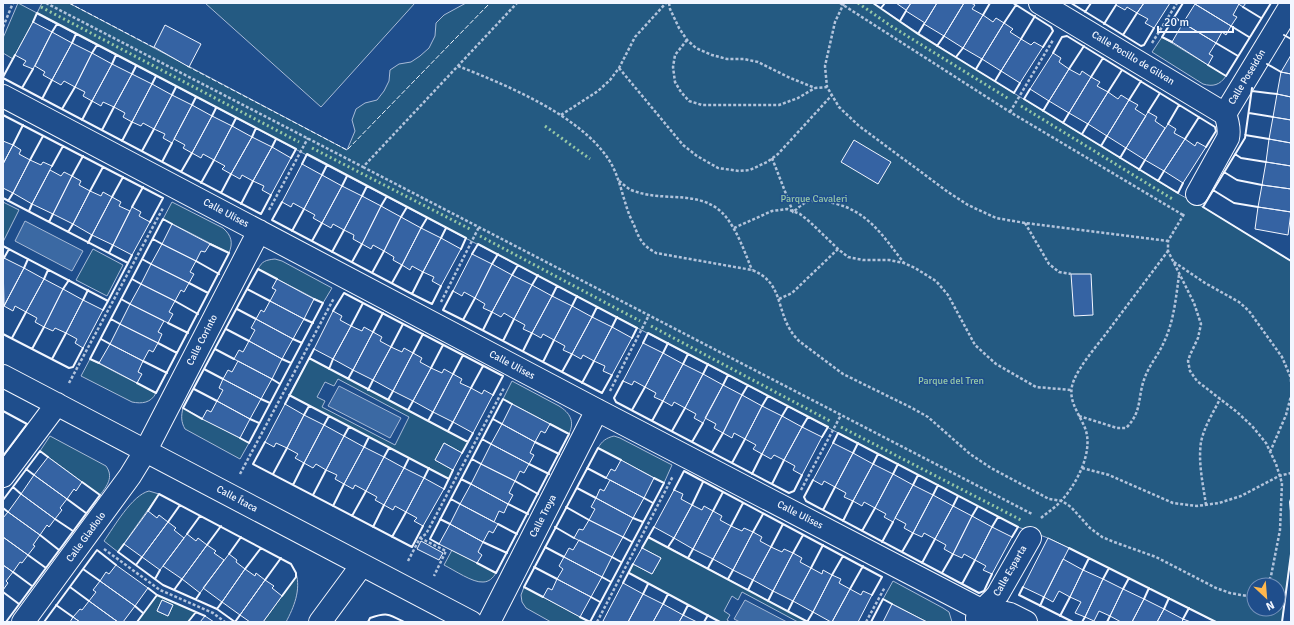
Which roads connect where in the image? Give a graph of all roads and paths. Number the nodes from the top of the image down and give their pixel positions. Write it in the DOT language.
graph roads {
  1 [pos="13,3"];
  2 [pos="46,3"];
  3 [pos="517,3"];
  4 [pos="666,3"];
  5 [pos="670,3"];
  6 [pos="1040,3"];
  7 [pos="1177,3"];
  8 [pos="842,4"];
  9 [pos="1291,5"];
  10 [pos="1066,19"];
  11 [pos="3,27"];
  12 [pos="687,40"];
  13 [pos="1140,63"];
  14 [pos="458,66"];
  15 [pos="620,68"];
  16 [pos="827,87"];
  17 [pos="815,88"];
  18 [pos="832,95"];
  19 [pos="3,96"];
  20 [pos="1010,112"];
  21 [pos="1225,114"];
  22 [pos="561,115"];
  23 [pos="308,138"];
  24 [pos="772,158"];
  25 [pos="363,167"];
  26 [pos="618,180"];
  27 [pos="174,186"];
  28 [pos="1197,194"];
  29 [pos="792,212"];
  30 [pos="1183,215"];
  31 [pos="1025,223"];
  32 [pos="479,227"];
  33 [pos="734,228"];
  34 [pos="258,231"];
  35 [pos="1168,241"];
  36 [pos="838,249"];
  37 [pos="1168,252"];
  38 [pos="1173,262"];
  39 [pos="904,263"];
  40 [pos="752,270"];
  41 [pos="1071,274"];
  42 [pos="1179,274"];
  43 [pos="345,276"];
  44 [pos="779,299"];
  45 [pos="649,315"];
  46 [pos="430,322"];
  47 [pos="515,367"];
  48 [pos="3,376"];
  49 [pos="1291,378"];
  50 [pos="1291,382"];
  51 [pos="1071,390"];
  52 [pos="1291,396"];
  53 [pos="1220,399"];
  54 [pos="57,404"];
  55 [pos="597,410"];
  56 [pos="841,415"];
  57 [pos="1079,416"];
  58 [pos="146,450"];
  59 [pos="1270,452"];
  60 [pos="684,455"];
  61 [pos="1082,468"];
  62 [pos="1291,473"];
  63 [pos="3,476"];
  64 [pos="1279,476"];
  65 [pos="229,495"];
  66 [pos="1062,501"];
  67 [pos="1206,505"];
  68 [pos="791,510"];
  69 [pos="1041,518"];
  70 [pos="86,536"];
  71 [pos="420,538"];
  72 [pos="1030,538"];
  73 [pos="362,565"];
  74 [pos="896,565"];
  75 [pos="1271,577"];
  76 [pos="396,583"];
  77 [pos="1246,596"];
  78 [pos="424,597"];
  79 [pos="978,616"];
  80 [pos="23,622"];
  81 [pos="225,622"];
  82 [pos="320,622"];
  83 [pos="471,622"];
  84 [pos="489,622"];
  85 [pos="597,622"];
  86 [pos="866,622"];
  87 [pos="1026,622"];
  1 -- 11 [label="path"];
  2 -- 23 [label="path"];
  3 -- 14 [label="path"];
  4 -- 15 [label="path"];
  5 -- 12 [label="path"];
  6 -- 10 [label="street, Calle Pocillo de Gilvan"];
  7 -- 13 [label="path"];
  8 -- 16 [label="path"];
  8 -- 20 [label="path"];
  9 -- 21 [label="street, Calle Poseidón"];
  10 -- 13 [label="street, Calle Pocillo de Gilvan"];
  10 -- 20 [label="path"];
  12 -- 17 [label="path"];
  12 -- 17 [label="path"];
  13 -- 21 [label="street, Calle Pocillo de Gilvan"];
  14 -- 22 [label="path"];
  14 -- 25 [label="path"];
  15 -- 22 [label="path"];
  15 -- 24 [label="path"];
  16 -- 17 [label="path"];
  16 -- 18 [label="path"];
  18 -- 24 [label="path"];
  18 -- 31 [label="path"];
  19 -- 27 [label="street, Calle Ulises"];
  20 -- 30 [label="path"];
  21 -- 28 [label="street, Calle Poseidón"];
  22 -- 26 [label="path"];
  23 -- 25 [label="path"];
  23 -- 34 [label="path"];
  24 -- 29 [label="path"];
  25 -- 32 [label="path"];
  26 -- 33 [label="path"];
  26 -- 40 [label="path"];
  27 -- 34 [label="street, Calle Ulises"];
  27 -- 54 [label="path"];
  28 -- 30 [label="path"];
  29 -- 33 [label="path"];
  29 -- 36 [label="path"];
  29 -- 39 [label="path"];
  30 -- 35 [label="path"];
  31 -- 35 [label="path"];
  31 -- 41 [label="path"];
  32 -- 45 [label="path"];
  32 -- 46 [label="path"];
  33 -- 40 [label="path"];
  34 -- 43 [label="street, Calle Ulises"];
  34 -- 58 [label="street, Calle Corinto"];
  35 -- 37 [label="path"];
  36 -- 39 [label="path"];
  36 -- 44 [label="path"];
  37 -- 38 [label="path"];
  37 -- 51 [label="path"];
  38 -- 42 [label="path"];
  38 -- 49 [label="path"];
  39 -- 51 [label="path"];
  40 -- 44 [label="path"];
  42 -- 53 [label="path"];
  42 -- 57 [label="path"];
  43 -- 46 [label="street, Calle Ulises"];
  43 -- 65 [label="path"];
  44 -- 66 [label="path"];
  45 -- 55 [label="path"];
  45 -- 56 [label="path"];
  46 -- 47 [label="street, Calle Ulises"];
  47 -- 55 [label="street, Calle Ulises"];
  47 -- 71 [label="path"];
  48 -- 54 [label="street, Calle Ítaca"];
  49 -- 50 [label="path"];
  51 -- 57 [label="path"];
  52 -- 59 [label="path"];
  53 -- 59 [label="path"];
  53 -- 67 [label="path"];
  54 -- 58 [label="street, Calle Ítaca"];
  54 -- 63 [label="street"];
  55 -- 60 [label="street, Calle Ulises"];
  55 -- 84 [label="street, Calle Troya"];
  56 -- 68 [label="path"];
  56 -- 69 [label="path"];
  57 -- 61 [label="path"];
  58 -- 65 [label="street, Calle Ítaca"];
  58 -- 70 [label="street, Calle Gladiolo"];
  59 -- 64 [label="path"];
  60 -- 68 [label="street, Calle Ulises"];
  60 -- 85 [label="path"];
  61 -- 66 [label="path"];
  61 -- 67 [label="path"];
  62 -- 64 [label="path"];
  64 -- 67 [label="path"];
  64 -- 75 [label="path"];
  65 -- 73 [label="street, Calle Ítaca"];
  66 -- 69 [label="path"];
  66 -- 77 [label="path"];
  68 -- 74 [label="street, Calle Ulises"];
  69 -- 72 [label="path"];
  70 -- 80 [label="street, Calle Gladiolo"];
  70 -- 81 [label="path"];
  71 -- 76 [label="path"];
  71 -- 78 [label="path"];
  72 -- 79 [label="street, Calle Esparta"];
  73 -- 76 [label="street, Calle Ítaca"];
  73 -- 82 [label="street"];
  74 -- 79 [label="street, Calle Ulises"];
  74 -- 86 [label="path"];
  76 -- 78 [label="street, Calle Ítaca"];
  78 -- 83 [label="street, Calle Ítaca"];
  79 -- 87 [label="street, Calle Ulises"];
}
